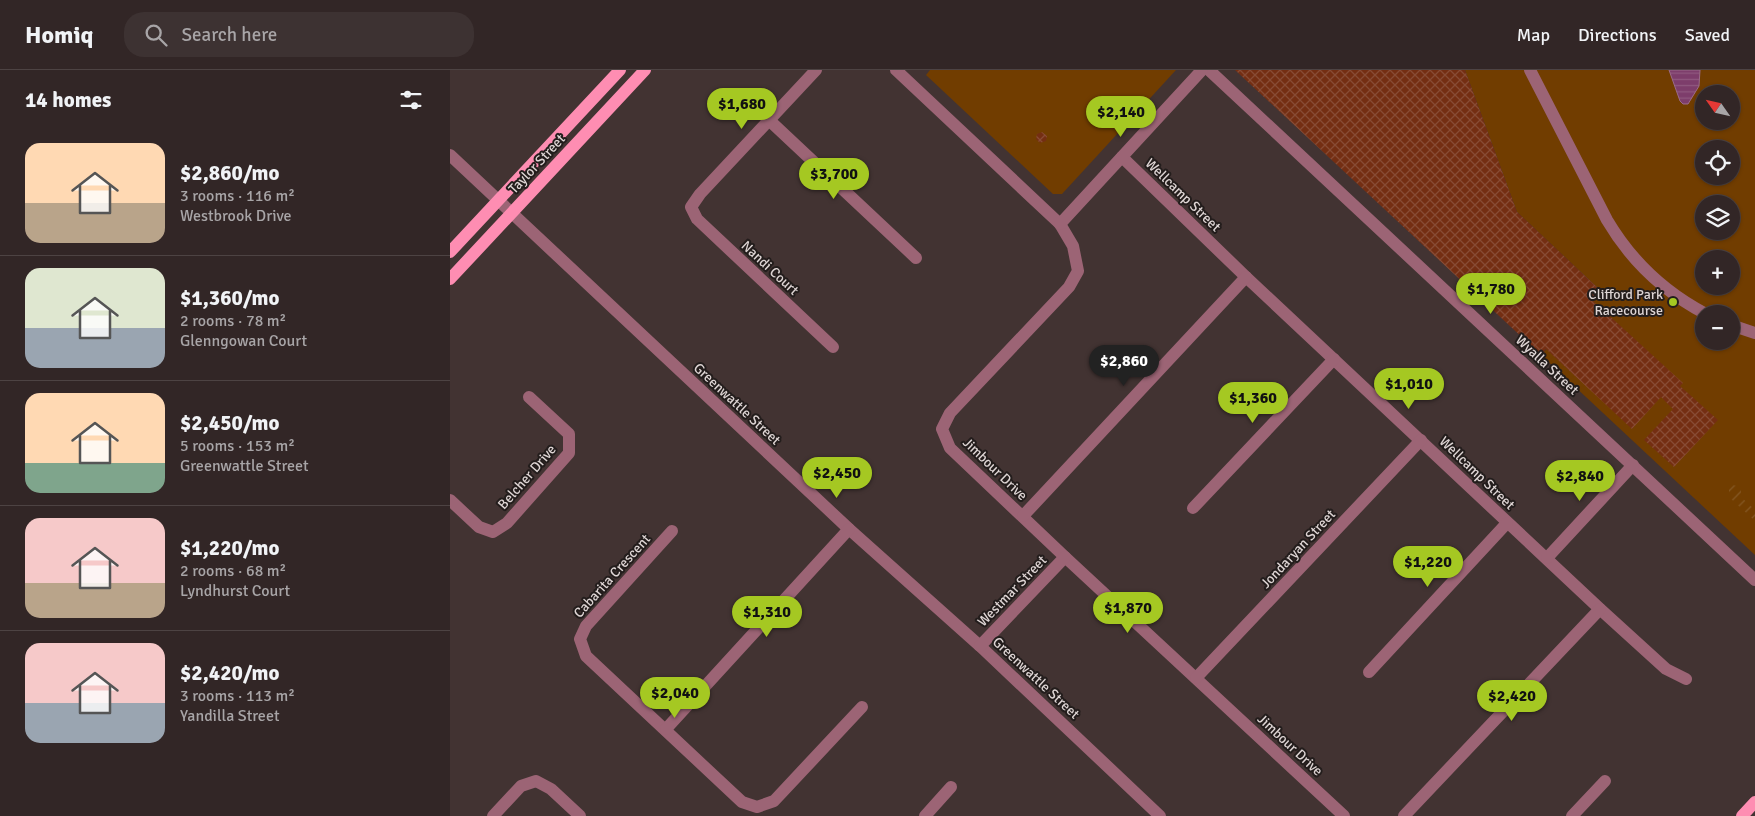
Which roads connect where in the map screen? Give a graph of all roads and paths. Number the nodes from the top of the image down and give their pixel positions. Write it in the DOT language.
graph roads {
  1 [pos="620,70"];
  2 [pos="645,70"];
  3 [pos="816,70"];
  4 [pos="896,70"];
  5 [pos="1202,70"];
  6 [pos="1209,70"];
  7 [pos="1530,70"];
  8 [pos="770,121"];
  9 [pos="450,155"];
  10 [pos="1122,157"];
  11 [pos="497,201"];
  12 [pos="511,213"];
  13 [pos="1060,224"];
  14 [pos="450,252"];
  15 [pos="916,258"];
  16 [pos="1246,277"];
  17 [pos="450,279"];
  18 [pos="1695,307"];
  19 [pos="1740,328"];
  20 [pos="1755,333"];
  21 [pos="832,347"];
  22 [pos="1334,359"];
  23 [pos="529,397"];
  24 [pos="1421,440"];
  25 [pos="1632,465"];
  26 [pos="450,500"];
  27 [pos="1192,508"];
  28 [pos="1023,516"];
  29 [pos="1507,522"];
  30 [pos="849,529"];
  31 [pos="672,531"];
  32 [pos="1065,557"];
  33 [pos="1547,558"];
  34 [pos="1755,580"];
  35 [pos="1600,609"];
  36 [pos="980,646"];
  37 [pos="1368,672"];
  38 [pos="1196,678"];
  39 [pos="1686,679"];
  40 [pos="862,707"];
  41 [pos="666,729"];
  42 [pos="1605,782"];
  43 [pos="951,787"];
  44 [pos="1755,802"];
  45 [pos="493,816"];
  46 [pos="580,816"];
  47 [pos="925,816"];
  48 [pos="1160,816"];
  49 [pos="1344,816"];
  50 [pos="1404,816"];
  51 [pos="1572,816"];
  52 [pos="1742,816"];
  1 -- 11 [label="main road, Taylor Street"];
  2 -- 12 [label="main road, Taylor Street"];
  3 -- 8 [label="street"];
  4 -- 13 [label="street, Jimbour Drive"];
  5 -- 10 [label="street"];
  6 -- 25 [label="street, Wyalla Street"];
  7 -- 18 [label="street"];
  8 -- 15 [label="street"];
  8 -- 21 [label="street, Nandi Court"];
  9 -- 11 [label="street, Greenwattle Street"];
  10 -- 13 [label="street"];
  10 -- 16 [label="street, Wellcamp Street"];
  11 -- 12 [label="street, Greenwattle Street"];
  11 -- 14 [label="main road, Taylor Street"];
  12 -- 17 [label="main road, Taylor Street"];
  12 -- 30 [label="street, Greenwattle Street"];
  13 -- 28 [label="street, Jimbour Drive"];
  16 -- 22 [label="street, Wellcamp Street"];
  16 -- 28 [label="street"];
  19 -- 20 [label="street"];
  22 -- 24 [label="street, Wellcamp Street"];
  22 -- 27 [label="street"];
  23 -- 26 [label="street, Belcher Drive"];
  24 -- 29 [label="street, Wellcamp Street"];
  24 -- 38 [label="street, Jondaryan Street"];
  25 -- 33 [label="street"];
  25 -- 34 [label="street, Wyalla Street"];
  28 -- 32 [label="street, Jimbour Drive"];
  29 -- 33 [label="street, Wellcamp Street"];
  29 -- 37 [label="street"];
  30 -- 36 [label="street, Greenwattle Street"];
  30 -- 41 [label="street"];
  31 -- 41 [label="street, Cabarita Crescent"];
  32 -- 36 [label="street, Westmar Street"];
  32 -- 38 [label="street, Jimbour Drive"];
  33 -- 35 [label="street, Wellcamp Street"];
  35 -- 39 [label="street, Wellcamp Street"];
  35 -- 50 [label="street"];
  36 -- 48 [label="street, Greenwattle Street"];
  38 -- 49 [label="street, Jimbour Drive"];
  40 -- 41 [label="street, Cabarita Crescent"];
  42 -- 51 [label="street"];
  43 -- 47 [label="street"];
  44 -- 52 [label="main road"];
  45 -- 46 [label="street"];
}
